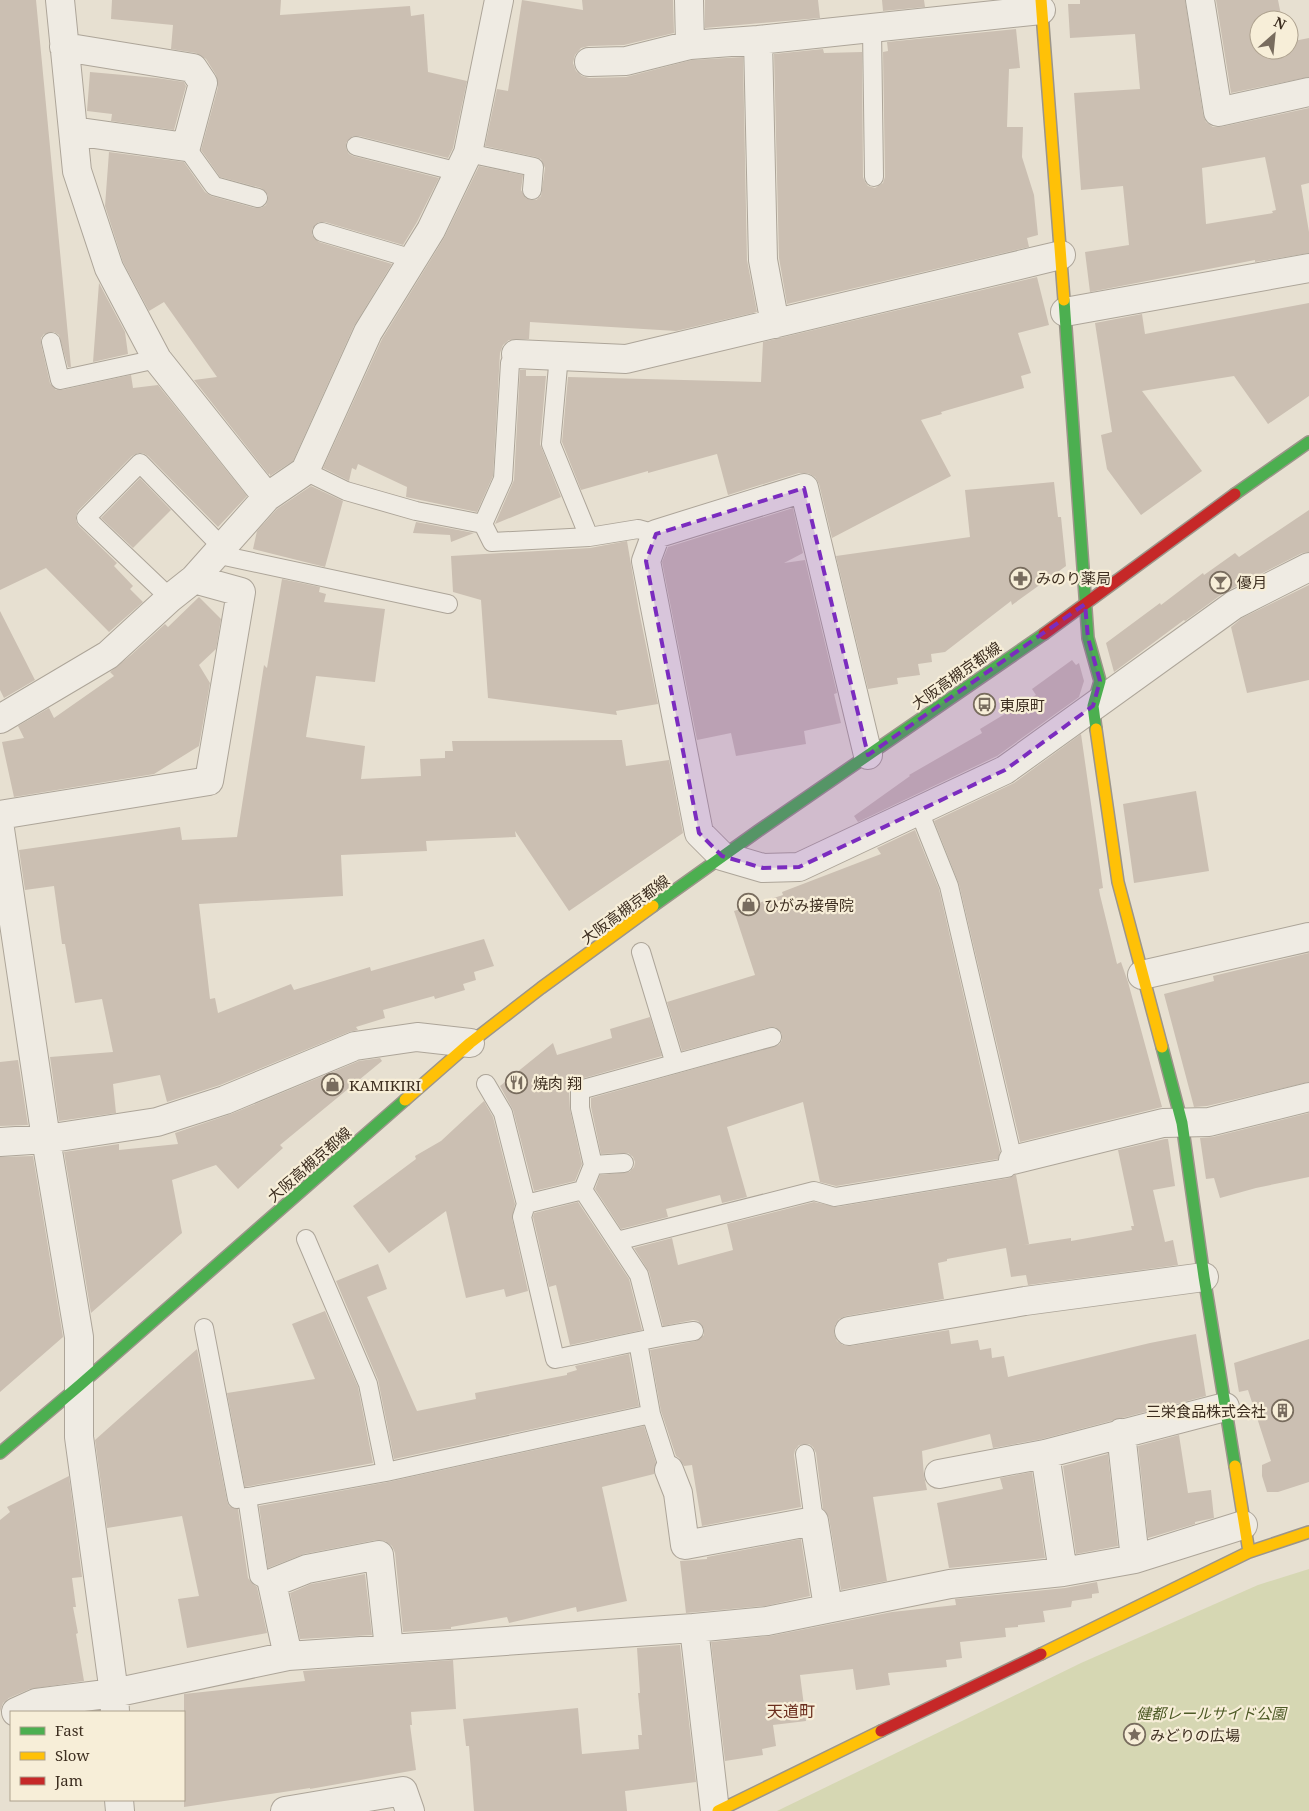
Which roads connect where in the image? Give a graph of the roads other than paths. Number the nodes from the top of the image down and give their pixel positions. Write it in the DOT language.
graph roads {
  1 [pos="60,0"];
  2 [pos="499,0"];
  3 [pos="689,0"];
  4 [pos="1200,0"];
  5 [pos="1041,5"];
  6 [pos="872,29"];
  7 [pos="758,40"];
  8 [pos="690,45"];
  9 [pos="64,47"];
  10 [pos="589,62"];
  11 [pos="1309,92"];
  12 [pos="73,131"];
  13 [pos="356,146"];
  14 [pos="186,147"];
  15 [pos="463,162"];
  16 [pos="874,178"];
  17 [pos="532,190"];
  18 [pos="258,198"];
  19 [pos="322,232"];
  20 [pos="1061,255"];
  21 [pos="413,259"];
  22 [pos="1309,268"];
  23 [pos="1065,312"];
  24 [pos="775,324"];
  25 [pos="51,342"];
  26 [pos="516,354"];
  27 [pos="559,355"];
  28 [pos="157,359"];
  29 [pos="1309,442"];
  30 [pos="305,471"];
  31 [pos="267,496"];
  32 [pos="483,524"];
  33 [pos="656,534"];
  34 [pos="589,537"];
  35 [pos="219,550"];
  36 [pos="1309,567"];
  37 [pos="194,579"];
  38 [pos="170,598"];
  39 [pos="448,604"];
  40 [pos="1086,604"];
  41 [pos="1093,706"];
  42 [pos="0,719"];
  43 [pos="868,755"];
  44 [pos="919,811"];
  45 [pos="0,815"];
  46 [pos="0,829"];
  47 [pos="722,856"];
  48 [pos="1309,937"];
  49 [pos="641,952"];
  50 [pos="1142,975"];
  51 [pos="772,1037"];
  52 [pos="470,1044"];
  53 [pos="675,1064"];
  54 [pos="486,1084"];
  55 [pos="1309,1097"];
  56 [pos="1182,1123"];
  57 [pos="46,1139"];
  58 [pos="0,1142"];
  59 [pos="1013,1160"];
  60 [pos="624,1163"];
  61 [pos="593,1165"];
  62 [pos="583,1190"];
  63 [pos="526,1204"];
  64 [pos="306,1239"];
  65 [pos="617,1241"];
  66 [pos="1204,1277"];
  67 [pos="204,1328"];
  68 [pos="694,1331"];
  69 [pos="849,1331"];
  70 [pos="647,1339"];
  71 [pos="80,1385"];
  72 [pos="1225,1407"];
  73 [pos="651,1414"];
  74 [pos="1121,1433"];
  75 [pos="0,1453"];
  76 [pos="805,1454"];
  77 [pos="1045,1454"];
  78 [pos="670,1470"];
  79 [pos="386,1472"];
  80 [pos="938,1474"];
  81 [pos="247,1497"];
  82 [pos="814,1521"];
  83 [pos="1243,1525"];
  84 [pos="1309,1532"];
  85 [pos="1249,1552"];
  86 [pos="1135,1559"];
  87 [pos="1063,1572"];
  88 [pos="272,1584"];
  89 [pos="828,1607"];
  90 [pos="694,1628"];
  91 [pos="389,1649"];
  92 [pos="288,1656"];
  93 [pos="115,1703"];
  94 [pos="18,1711"];
  95 [pos="285,1811"];
  96 [pos="410,1811"];
  97 [pos="716,1811"];
  1 -- 9 [label="street"];
  2 -- 15 [label="street"];
  3 -- 8 [label="street"];
  4 -- 11 [label="street"];
  5 -- 6 [label="street"];
  5 -- 20 [label="street"];
  6 -- 7 [label="street"];
  6 -- 16 [label="lane"];
  7 -- 8 [label="street"];
  7 -- 24 [label="street"];
  8 -- 10 [label="street"];
  9 -- 12 [label="street"];
  9 -- 14 [label="street"];
  12 -- 14 [label="street"];
  12 -- 28 [label="street"];
  13 -- 15 [label="lane"];
  14 -- 18 [label="lane"];
  15 -- 17 [label="lane"];
  15 -- 21 [label="street"];
  19 -- 21 [label="lane"];
  20 -- 23 [label="street"];
  20 -- 24 [label="street"];
  21 -- 30 [label="street"];
  22 -- 23 [label="street"];
  23 -- 40 [label="street"];
  24 -- 27 [label="street"];
  25 -- 28 [label="lane"];
  26 -- 27 [label="street"];
  26 -- 32 [label="lane"];
  27 -- 34 [label="lane"];
  28 -- 31 [label="street"];
  29 -- 40 [label="street, 大阪高槻京都線"];
  30 -- 31 [label="street"];
  30 -- 32 [label="lane"];
  31 -- 35 [label="street"];
  32 -- 34 [label="lane"];
  33 -- 34 [label="lane"];
  33 -- 43 [label="street"];
  33 -- 47 [label="street"];
  35 -- 37 [label="street"];
  35 -- 38 [label="lane"];
  35 -- 39 [label="lane"];
  36 -- 41 [label="street"];
  37 -- 38 [label="street"];
  37 -- 45 [label="street"];
  38 -- 42 [label="street"];
  40 -- 41 [label="street"];
  40 -- 43 [label="street, 大阪高槻京都線"];
  41 -- 44 [label="street"];
  41 -- 50 [label="street"];
  43 -- 47 [label="street, 大阪高槻京都線"];
  44 -- 47 [label="street"];
  44 -- 59 [label="lane"];
  46 -- 57 [label="street"];
  47 -- 52 [label="street, 大阪高槻京都線"];
  48 -- 50 [label="street"];
  49 -- 53 [label="lane"];
  50 -- 56 [label="street"];
  51 -- 53 [label="lane"];
  52 -- 57 [label="street"];
  52 -- 71 [label="street, 大阪高槻京都線"];
  53 -- 61 [label="lane"];
  54 -- 63 [label="lane"];
  55 -- 56 [label="street"];
  56 -- 59 [label="street"];
  56 -- 66 [label="street"];
  57 -- 58 [label="street"];
  57 -- 71 [label="street"];
  59 -- 65 [label="lane"];
  60 -- 61 [label="lane"];
  61 -- 62 [label="lane"];
  62 -- 63 [label="lane"];
  62 -- 65 [label="lane"];
  63 -- 70 [label="lane"];
  64 -- 79 [label="lane"];
  65 -- 70 [label="lane"];
  66 -- 69 [label="street"];
  66 -- 72 [label="street"];
  67 -- 81 [label="lane"];
  68 -- 70 [label="lane"];
  70 -- 73 [label="lane"];
  71 -- 75 [label="street, 大阪高槻京都線"];
  71 -- 93 [label="street"];
  72 -- 74 [label="street"];
  72 -- 83 [label="street"];
  73 -- 78 [label="lane"];
  73 -- 79 [label="lane"];
  74 -- 77 [label="street"];
  74 -- 86 [label="street"];
  76 -- 82 [label="lane"];
  77 -- 80 [label="street"];
  77 -- 87 [label="street"];
  78 -- 82 [label="street"];
  79 -- 81 [label="lane"];
  81 -- 88 [label="lane"];
  82 -- 89 [label="street"];
  83 -- 85 [label="street"];
  83 -- 86 [label="street"];
  84 -- 85 [label="street"];
  85 -- 97 [label="street"];
  86 -- 87 [label="street"];
  87 -- 89 [label="street"];
  88 -- 91 [label="street"];
  88 -- 92 [label="street"];
  89 -- 90 [label="street"];
  90 -- 91 [label="street"];
  90 -- 97 [label="street"];
  91 -- 92 [label="street"];
  92 -- 93 [label="street"];
  93 -- 94 [label="street"];
  95 -- 96 [label="street"];
}
